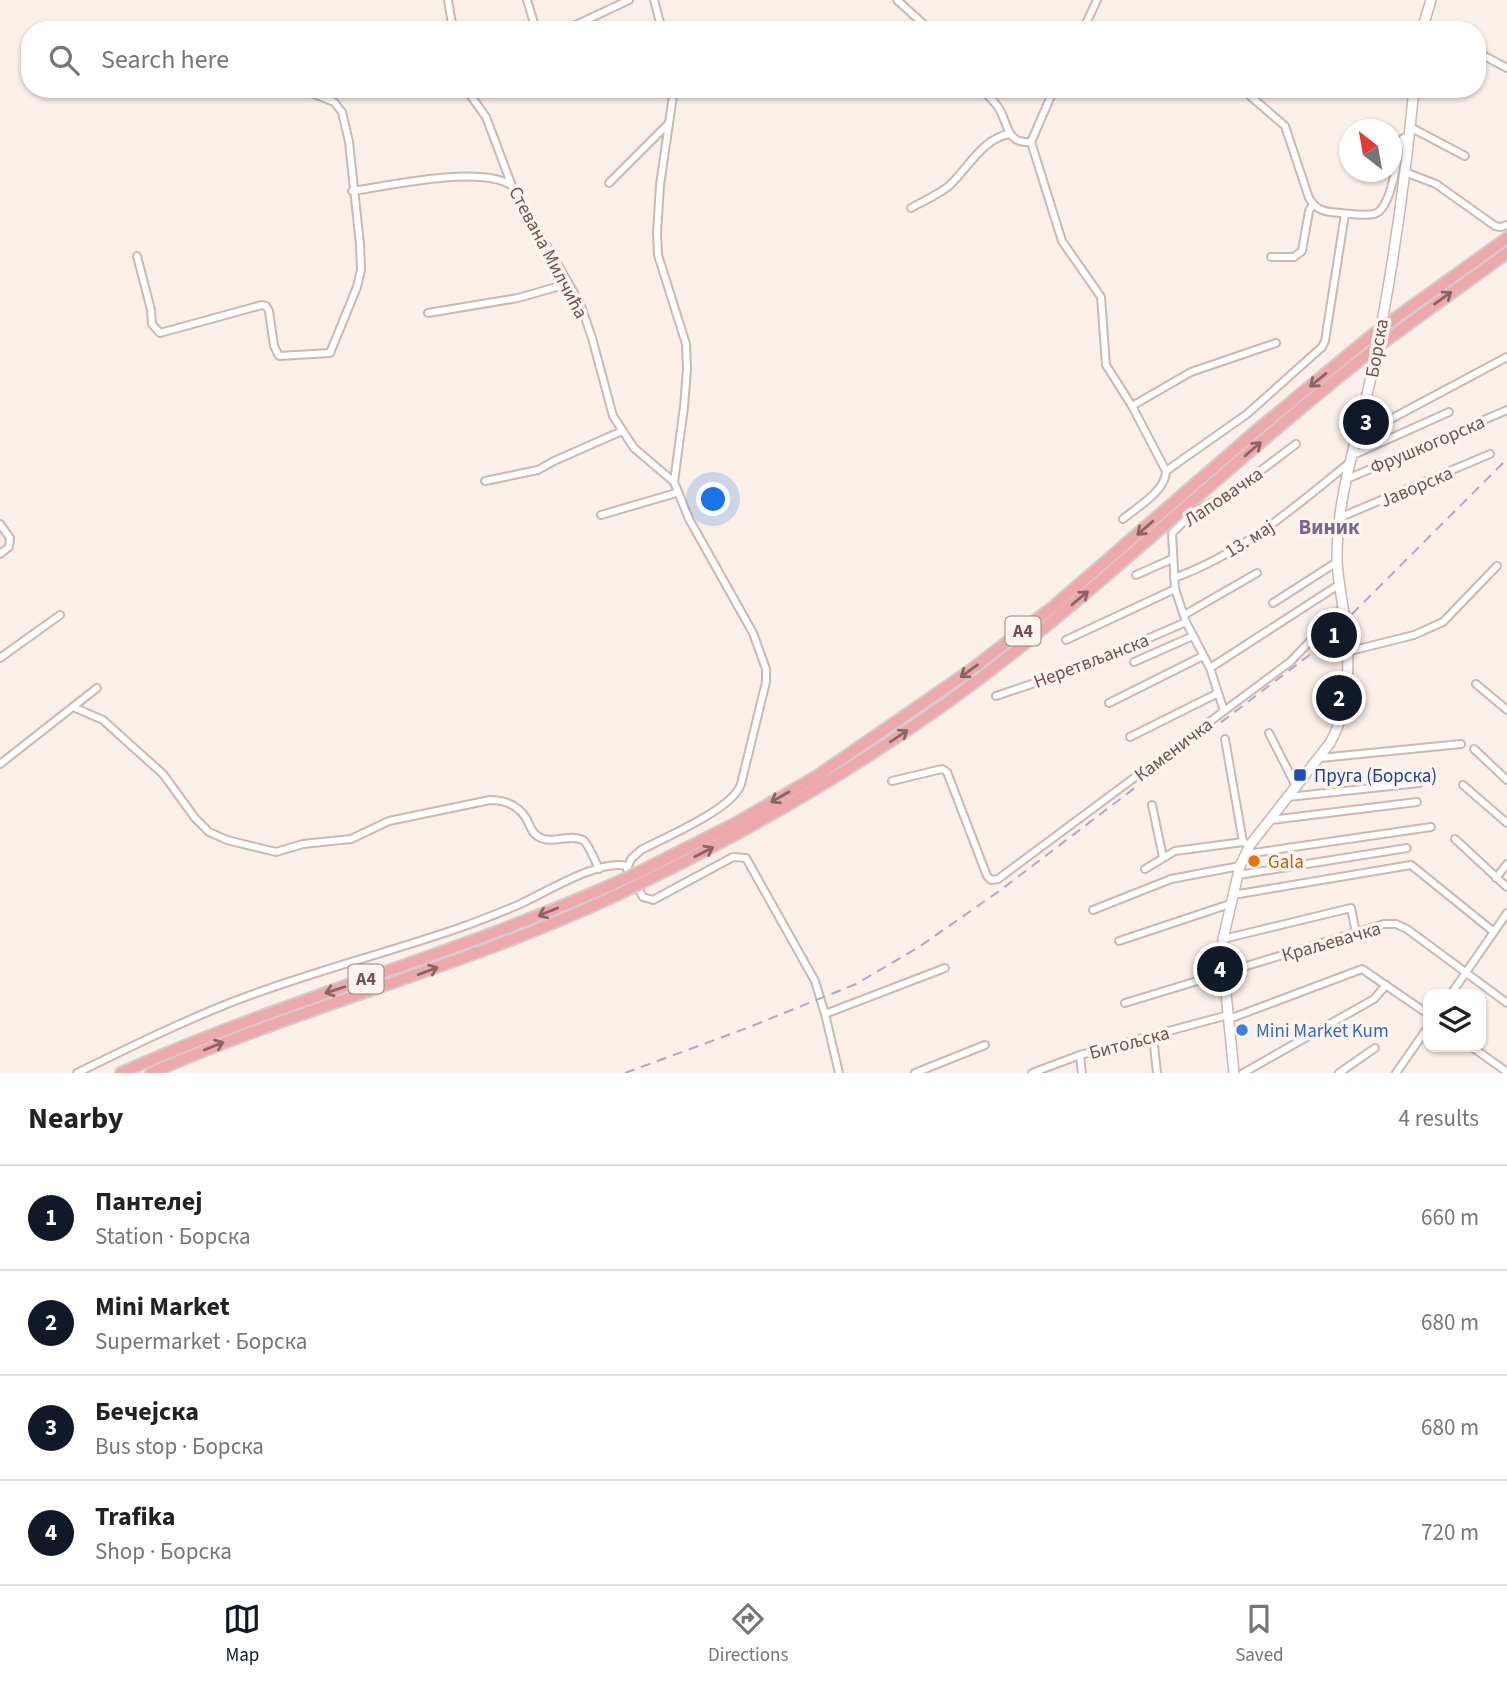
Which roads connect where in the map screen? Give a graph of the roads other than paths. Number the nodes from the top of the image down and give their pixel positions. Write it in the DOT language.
graph roads {
  1 [pos="448,0"];
  2 [pos="527,0"];
  3 [pos="629,0"];
  4 [pos="654,0"];
  5 [pos="897,0"];
  6 [pos="1097,0"];
  7 [pos="1431,0"];
  8 [pos="452,21"];
  9 [pos="533,21"];
  10 [pos="584,21"];
  11 [pos="660,21"];
  12 [pos="920,21"];
  13 [pos="1087,21"];
  14 [pos="1425,21"];
  15 [pos="1486,57"];
  16 [pos="1507,68"];
  17 [pos="324,98"];
  18 [pos="472,98"];
  19 [pos="673,98"];
  20 [pos="990,98"];
  21 [pos="1050,98"];
  22 [pos="1252,98"];
  23 [pos="1413,98"];
  24 [pos="669,123"];
  25 [pos="1410,131"];
  26 [pos="1010,134"];
  27 [pos="1031,142"];
  28 [pos="1465,156"];
  29 [pos="1405,172"];
  30 [pos="608,183"];
  31 [pos="512,186"];
  32 [pos="352,191"];
  33 [pos="1313,204"];
  34 [pos="911,208"];
  35 [pos="1345,214"];
  36 [pos="1507,225"];
  37 [pos="1507,238"];
  38 [pos="1507,253"];
  39 [pos="137,257"];
  40 [pos="1271,257"];
  41 [pos="567,284"];
  42 [pos="428,313"];
  43 [pos="1276,343"];
  44 [pos="1507,357"];
  45 [pos="1132,406"];
  46 [pos="1507,410"];
  47 [pos="1449,412"];
  48 [pos="622,431"];
  49 [pos="1357,437"];
  50 [pos="1296,444"];
  51 [pos="1490,454"];
  52 [pos="1351,459"];
  53 [pos="1166,471"];
  54 [pos="1347,479"];
  55 [pos="485,481"];
  56 [pos="674,482"];
  57 [pos="677,493"];
  58 [pos="601,515"];
  59 [pos="1341,517"];
  60 [pos="1123,519"];
  61 [pos="0,524"];
  62 [pos="0,554"];
  63 [pos="1172,559"];
  64 [pos="1337,562"];
  65 [pos="1497,566"];
  66 [pos="1257,573"];
  67 [pos="1136,575"];
  68 [pos="1174,578"];
  69 [pos="1340,584"];
  70 [pos="1175,589"];
  71 [pos="1273,603"];
  72 [pos="1343,607"];
  73 [pos="60,615"];
  74 [pos="1185,618"];
  75 [pos="1193,636"];
  76 [pos="1066,640"];
  77 [pos="1346,652"];
  78 [pos="1203,656"];
  79 [pos="0,658"];
  80 [pos="1134,662"];
  81 [pos="1210,668"];
  82 [pos="1476,684"];
  83 [pos="97,688"];
  84 [pos="1218,693"];
  85 [pos="996,696"];
  86 [pos="1109,703"];
  87 [pos="73,707"];
  88 [pos="1507,710"];
  89 [pos="1224,711"];
  90 [pos="1269,733"];
  91 [pos="1130,737"];
  92 [pos="1225,740"];
  93 [pos="1461,744"];
  94 [pos="1474,749"];
  95 [pos="1320,758"];
  96 [pos="0,764"];
  97 [pos="1507,779"];
  98 [pos="892,781"];
  99 [pos="1419,783"];
  100 [pos="1463,785"];
  101 [pos="1296,786"];
  102 [pos="1288,797"];
  103 [pos="1417,802"];
  104 [pos="1152,805"];
  105 [pos="1269,820"];
  106 [pos="1507,823"];
  107 [pos="1431,827"];
  108 [pos="1455,839"];
  109 [pos="1246,847"];
  110 [pos="1407,848"];
  111 [pos="1163,857"];
  112 [pos="1507,864"];
  113 [pos="627,866"];
  114 [pos="598,869"];
  115 [pos="1145,869"];
  116 [pos="1239,871"];
  117 [pos="641,877"];
  118 [pos="1496,878"];
  119 [pos="1507,887"];
  120 [pos="614,890"];
  121 [pos="1232,900"];
  122 [pos="1093,910"];
  123 [pos="1507,913"];
  124 [pos="1500,922"];
  125 [pos="1507,929"];
  126 [pos="1494,932"];
  127 [pos="1356,933"];
  128 [pos="1223,939"];
  129 [pos="1119,941"];
  130 [pos="945,968"];
  131 [pos="1224,973"];
  132 [pos="1465,974"];
  133 [pos="1386,985"];
  134 [pos="1454,989"];
  135 [pos="1125,1003"];
  136 [pos="1507,1003"];
  137 [pos="1423,1011"];
  138 [pos="825,1014"];
  139 [pos="1228,1017"];
  140 [pos="1423,1034"];
  141 [pos="1153,1036"];
  142 [pos="985,1045"];
  143 [pos="1375,1048"];
  144 [pos="1479,1052"];
  145 [pos="1080,1055"];
  146 [pos="1397,1070"];
  147 [pos="1507,1072"];
  148 [pos="78,1073"];
  149 [pos="121,1073"];
  150 [pos="151,1073"];
  151 [pos="839,1073"];
  152 [pos="915,1073"];
  153 [pos="1032,1073"];
  154 [pos="1082,1073"];
  155 [pos="1157,1073"];
  156 [pos="1234,1073"];
  157 [pos="1243,1073"];
  158 [pos="1339,1073"];
  159 [pos="1406,1073"];
  1 -- 8 [label="street"];
  2 -- 9 [label="street"];
  3 -- 10 [label="street"];
  4 -- 11 [label="street"];
  5 -- 12 [label="street"];
  6 -- 13 [label="street"];
  7 -- 14 [label="street"];
  15 -- 16 [label="street"];
  17 -- 32 [label="street"];
  18 -- 31 [label="street, Стевана Милчића"];
  19 -- 24 [label="street"];
  20 -- 26 [label="street"];
  21 -- 27 [label="street"];
  22 -- 33 [label="street"];
  23 -- 25 [label="street, Борска"];
  24 -- 30 [label="street"];
  24 -- 56 [label="street"];
  25 -- 28 [label="street"];
  25 -- 29 [label="street, Борска"];
  25 -- 35 [label="street"];
  26 -- 27 [label="street"];
  26 -- 34 [label="street"];
  27 -- 45 [label="street"];
  29 -- 36 [label="street"];
  29 -- 49 [label="street, Борска"];
  31 -- 32 [label="street"];
  31 -- 41 [label="street, Стевана Милчића"];
  32 -- 39 [label="street"];
  33 -- 35 [label="street"];
  33 -- 40 [label="street"];
  35 -- 53 [label="street"];
  37 -- 117 [label="highway, A4, one-way, bridge"];
  117 -- 38 [label="highway, A4, one-way, bridge"];
  41 -- 42 [label="street"];
  41 -- 48 [label="street, Стевана Милчића"];
  43 -- 45 [label="street"];
  44 -- 49 [label="street"];
  45 -- 53 [label="street"];
  46 -- 54 [label="street, Фрушкогорска"];
  47 -- 52 [label="street, 13. мај"];
  48 -- 55 [label="street"];
  48 -- 56 [label="street, Стевана Милчића"];
  49 -- 52 [label="street, Борска"];
  50 -- 63 [label="street, Лаповачка"];
  51 -- 59 [label="street, Јаворска"];
  52 -- 54 [label="street, Борска"];
  52 -- 68 [label="street, 13. мај"];
  53 -- 60 [label="street"];
  54 -- 59 [label="street, Борска"];
  56 -- 57 [label="street"];
  57 -- 58 [label="street"];
  57 -- 113 [label="street"];
  59 -- 64 [label="street, Борска"];
  61 -- 62 [label="street"];
  63 -- 67 [label="street"];
  63 -- 68 [label="street, Лаповачка"];
  64 -- 69 [label="street, Борска"];
  64 -- 71 [label="street"];
  65 -- 77 [label="street"];
  66 -- 74 [label="street, Неретвљанска"];
  68 -- 70 [label="street, Лаповачка"];
  69 -- 72 [label="street, Борска"];
  69 -- 81 [label="street"];
  70 -- 74 [label="street, Лаповачка"];
  70 -- 76 [label="street"];
  72 -- 77 [label="street, Борска"];
  72 -- 89 [label="street, Каменичка"];
  73 -- 79 [label="street"];
  74 -- 75 [label="street, Лаповачка"];
  74 -- 85 [label="street, Неретвљанска"];
  75 -- 78 [label="street, Лаповачка"];
  75 -- 80 [label="street"];
  77 -- 95 [label="street, Борска"];
  78 -- 81 [label="street, Лаповачка"];
  78 -- 86 [label="street"];
  81 -- 84 [label="street, Лаповачка"];
  82 -- 88 [label="street"];
  83 -- 87 [label="street"];
  84 -- 89 [label="street, Лаповачка"];
  84 -- 91 [label="street"];
  87 -- 96 [label="street"];
  87 -- 114 [label="street"];
  89 -- 98 [label="street, Каменичка"];
  90 -- 101 [label="street"];
  92 -- 109 [label="street"];
  93 -- 95 [label="street"];
  94 -- 97 [label="street"];
  95 -- 101 [label="street, Борска"];
  99 -- 102 [label="street"];
  100 -- 106 [label="street"];
  101 -- 102 [label="street, Борска"];
  102 -- 105 [label="street, Борска"];
  103 -- 105 [label="street"];
  104 -- 111 [label="street"];
  105 -- 109 [label="street, Борска"];
  107 -- 109 [label="street"];
  108 -- 118 [label="street"];
  109 -- 111 [label="street"];
  109 -- 116 [label="street, Борска"];
  110 -- 116 [label="street"];
  111 -- 115 [label="street"];
  112 -- 118 [label="street"];
  113 -- 114 [label="street"];
  113 -- 138 [label="street"];
  114 -- 148 [label="street"];
  116 -- 121 [label="street, Борска"];
  116 -- 122 [label="street"];
  117 -- 120 [label="highway, A4, bridge"];
  118 -- 119 [label="street"];
  120 -- 149 [label="highway, A4, one-way"];
  150 -- 120 [label="highway, A4, one-way"];
  121 -- 126 [label="street"];
  121 -- 128 [label="street, Борска"];
  121 -- 129 [label="street"];
  123 -- 124 [label="street"];
  124 -- 125 [label="street"];
  124 -- 126 [label="street"];
  126 -- 132 [label="street"];
  127 -- 128 [label="street"];
  127 -- 131 [label="street, Краљевачка"];
  127 -- 132 [label="street, Краљевачка"];
  128 -- 131 [label="street, Борска"];
  130 -- 138 [label="street"];
  131 -- 135 [label="street, Краљевачка"];
  131 -- 139 [label="street, Борска"];
  132 -- 134 [label="street"];
  132 -- 136 [label="street, Краљевачка"];
  133 -- 137 [label="street"];
  133 -- 139 [label="street, Битољска"];
  133 -- 157 [label="street"];
  138 -- 151 [label="street"];
  139 -- 141 [label="street, Битољска"];
  139 -- 156 [label="street, Борска"];
  140 -- 146 [label="street"];
  141 -- 145 [label="street, Битољска"];
  141 -- 155 [label="street"];
  142 -- 152 [label="street"];
  143 -- 158 [label="street"];
  144 -- 147 [label="street"];
  145 -- 153 [label="street, Битољска"];
  145 -- 154 [label="street"];
  146 -- 159 [label="street"];
}
